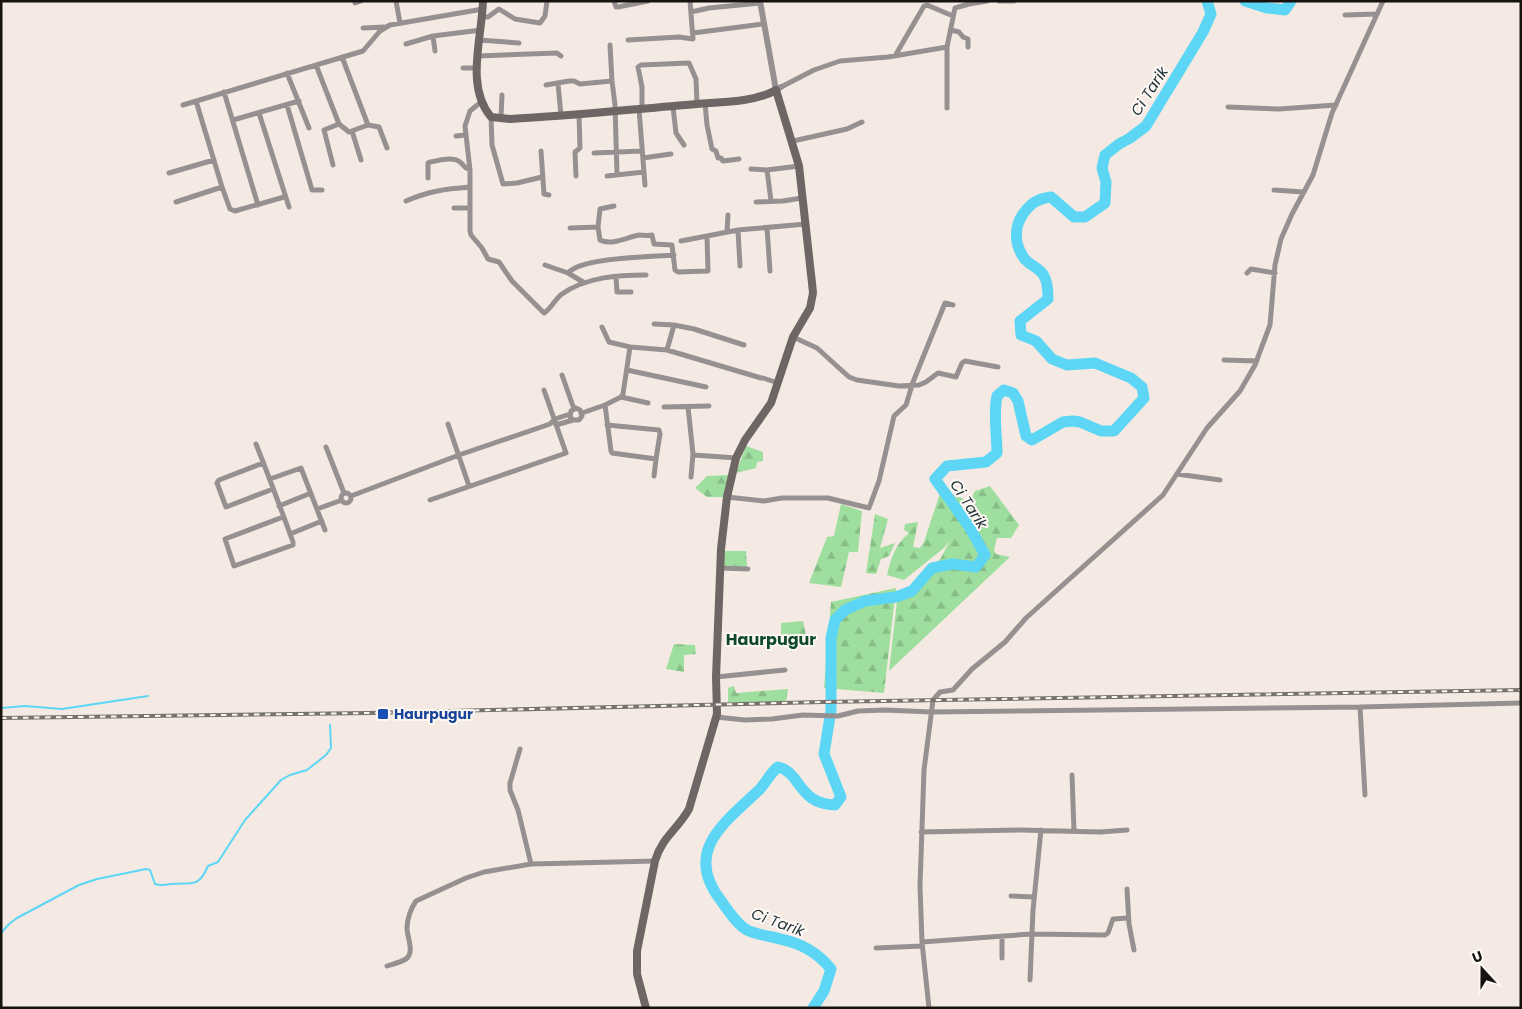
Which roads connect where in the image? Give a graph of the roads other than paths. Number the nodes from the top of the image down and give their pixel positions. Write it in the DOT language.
graph roads {
  1 [pos="361,1"];
  2 [pos="396,1"];
  3 [pos="547,1"];
  4 [pos="614,1"];
  5 [pos="648,1"];
  6 [pos="690,1"];
  7 [pos="708,1"];
  8 [pos="987,1"];
  9 [pos="999,1"];
  10 [pos="1013,1"];
  11 [pos="1382,1"];
  12 [pos="760,2"];
  13 [pos="355,3"];
  14 [pos="709,8"];
  15 [pos="483,9"];
  16 [pos="691,12"];
  17 [pos="1377,14"];
  18 [pos="1345,15"];
  19 [pos="953,16"];
  20 [pos="400,23"];
  21 [pos="763,24"];
  22 [pos="385,27"];
  23 [pos="362,28"];
  24 [pos="481,30"];
  25 [pos="951,30"];
  26 [pos="693,33"];
  27 [pos="433,36"];
  28 [pos="480,40"];
  29 [pos="628,40"];
  30 [pos="518,43"];
  31 [pos="406,44"];
  32 [pos="610,45"];
  33 [pos="946,47"];
  34 [pos="968,47"];
  35 [pos="435,51"];
  36 [pos="478,56"];
  37 [pos="561,56"];
  38 [pos="895,56"];
  39 [pos="342,57"];
  40 [pos="316,65"];
  41 [pos="463,68"];
  42 [pos="477,68"];
  43 [pos="287,73"];
  44 [pos="612,81"];
  45 [pos="558,83"];
  46 [pos="546,85"];
  47 [pos="778,88"];
  48 [pos="224,92"];
  49 [pos="502,95"];
  50 [pos="299,100"];
  51 [pos="196,101"];
  52 [pos="481,102"];
  53 [pos="701,104"];
  54 [pos="182,105"];
  55 [pos="287,105"];
  56 [pos="1336,105"];
  57 [pos="673,107"];
  58 [pos="1228,107"];
  59 [pos="947,108"];
  60 [pos="641,109"];
  61 [pos="615,112"];
  62 [pos="259,113"];
  63 [pos="579,115"];
  64 [pos="561,116"];
  65 [pos="491,117"];
  66 [pos="501,118"];
  67 [pos="233,120"];
  68 [pos="862,122"];
  69 [pos="339,124"];
  70 [pos="368,125"];
  71 [pos="310,128"];
  72 [pos="352,131"];
  73 [pos="465,135"];
  74 [pos="456,136"];
  75 [pos="793,141"];
  76 [pos="684,145"];
  77 [pos="387,148"];
  78 [pos="541,150"];
  79 [pos="642,151"];
  80 [pos="594,153"];
  81 [pos="617,153"];
  82 [pos="671,154"];
  83 [pos="643,158"];
  84 [pos="739,159"];
  85 [pos="214,160"];
  86 [pos="361,160"];
  87 [pos="333,165"];
  88 [pos="799,166"];
  89 [pos="751,169"];
  90 [pos="470,170"];
  91 [pos="767,170"];
  92 [pos="644,172"];
  93 [pos="168,174"];
  94 [pos="617,174"];
  95 [pos="576,176"];
  96 [pos="607,176"];
  97 [pos="542,177"];
  98 [pos="428,178"];
  99 [pos="645,185"];
  100 [pos="222,187"];
  101 [pos="470,187"];
  102 [pos="322,190"];
  103 [pos="1274,190"];
  104 [pos="1304,192"];
  105 [pos="549,195"];
  106 [pos="284,197"];
  107 [pos="802,198"];
  108 [pos="406,201"];
  109 [pos="176,202"];
  110 [pos="756,202"];
  111 [pos="770,202"];
  112 [pos="258,205"];
  113 [pos="289,206"];
  114 [pos="614,206"];
  115 [pos="454,208"];
  116 [pos="470,208"];
  117 [pos="728,215"];
  118 [pos="806,224"];
  119 [pos="598,227"];
  120 [pos="570,228"];
  121 [pos="767,228"];
  122 [pos="738,230"];
  123 [pos="727,232"];
  124 [pos="707,236"];
  125 [pos="682,241"];
  126 [pos="664,245"];
  127 [pos="674,255"];
  128 [pos="664,256"];
  129 [pos="545,265"];
  130 [pos="740,266"];
  131 [pos="770,272"];
  132 [pos="1275,272"];
  133 [pos="568,273"];
  134 [pos="1247,273"];
  135 [pos="646,275"];
  136 [pos="616,277"];
  137 [pos="583,282"];
  138 [pos="632,292"];
  139 [pos="953,305"];
  140 [pos="654,324"];
  141 [pos="674,326"];
  142 [pos="602,327"];
  143 [pos="793,338"];
  144 [pos="744,344"];
  145 [pos="630,347"];
  146 [pos="667,350"];
  147 [pos="1224,360"];
  148 [pos="1257,361"];
  149 [pos="998,367"];
  150 [pos="627,370"];
  151 [pos="562,375"];
  152 [pos="778,383"];
  153 [pos="912,385"];
  154 [pos="706,387"];
  155 [pos="544,390"];
  156 [pos="621,397"];
  157 [pos="648,403"];
  158 [pos="605,405"];
  159 [pos="709,406"];
  160 [pos="664,407"];
  161 [pos="688,407"];
  162 [pos="574,409"];
  163 [pos="582,413"];
  164 [pos="570,414"];
  165 [pos="555,419"];
  166 [pos="573,420"];
  167 [pos="448,424"];
  168 [pos="550,424"];
  169 [pos="557,425"];
  170 [pos="607,425"];
  171 [pos="256,444"];
  172 [pos="326,447"];
  173 [pos="692,454"];
  174 [pos="459,455"];
  175 [pos="736,458"];
  176 [pos="656,459"];
  177 [pos="263,463"];
  178 [pos="1177,474"];
  179 [pos="654,476"];
  180 [pos="691,478"];
  181 [pos="270,479"];
  182 [pos="1220,480"];
  183 [pos="469,486"];
  184 [pos="273,489"];
  185 [pos="344,493"];
  186 [pos="311,494"];
  187 [pos="351,496"];
  188 [pos="727,497"];
  189 [pos="342,500"];
  190 [pos="430,500"];
  191 [pos="279,506"];
  192 [pos="317,509"];
  193 [pos="283,517"];
  194 [pos="322,521"];
  195 [pos="325,530"];
  196 [pos="290,534"];
  197 [pos="720,568"];
  198 [pos="748,569"];
  199 [pos="784,670"];
  200 [pos="716,677"];
  201 [pos="1521,703"];
  202 [pos="1360,707"];
  203 [pos="931,712"];
  204 [pos="716,718"];
  205 [pos="520,749"];
  206 [pos="1072,775"];
  207 [pos="1366,795"];
  208 [pos="1041,830"];
  209 [pos="1127,830"];
  210 [pos="1074,831"];
  211 [pos="921,832"];
  212 [pos="654,861"];
  213 [pos="531,864"];
  214 [pos="1127,889"];
  215 [pos="1010,896"];
  216 [pos="1034,897"];
  217 [pos="1128,918"];
  218 [pos="1032,934"];
  219 [pos="1002,936"];
  220 [pos="922,944"];
  221 [pos="876,948"];
  222 [pos="1134,950"];
  223 [pos="1002,958"];
  224 [pos="387,966"];
  225 [pos="1030,980"];
  226 [pos="646,1008"];
  227 [pos="929,1008"];
  1 -- 13 [label="street"];
  2 -- 20 [label="street"];
  3 -- 15 [label="street"];
  4 -- 5 [label="street"];
  6 -- 16 [label="street"];
  7 -- 14 [label="street"];
  8 -- 19 [label="street"];
  9 -- 10 [label="street"];
  11 -- 17 [label="street"];
  12 -- 14 [label="street"];
  12 -- 21 [label="street"];
  14 -- 16 [label="street"];
  15 -- 20 [label="street"];
  15 -- 24 [label="main road"];
  16 -- 26 [label="street"];
  17 -- 18 [label="street"];
  17 -- 56 [label="street"];
  19 -- 25 [label="street"];
  19 -- 38 [label="street"];
  20 -- 22 [label="street"];
  21 -- 26 [label="street"];
  21 -- 47 [label="street"];
  22 -- 23 [label="street"];
  22 -- 39 [label="street"];
  24 -- 27 [label="street"];
  24 -- 28 [label="main road"];
  25 -- 33 [label="street"];
  25 -- 34 [label="street"];
  26 -- 29 [label="street"];
  27 -- 31 [label="street"];
  27 -- 35 [label="street"];
  28 -- 30 [label="street"];
  28 -- 36 [label="main road"];
  32 -- 44 [label="street"];
  33 -- 38 [label="street"];
  33 -- 59 [label="street"];
  36 -- 37 [label="street"];
  36 -- 42 [label="main road"];
  38 -- 47 [label="street"];
  39 -- 40 [label="street"];
  39 -- 70 [label="street"];
  40 -- 43 [label="street"];
  40 -- 69 [label="street"];
  41 -- 42 [label="street"];
  42 -- 52 [label="main road"];
  43 -- 48 [label="street"];
  43 -- 50 [label="street"];
  44 -- 45 [label="street"];
  44 -- 61 [label="street"];
  45 -- 46 [label="street"];
  45 -- 64 [label="street"];
  47 -- 53 [label="main road"];
  47 -- 75 [label="main road"];
  48 -- 51 [label="street"];
  48 -- 67 [label="street"];
  49 -- 66 [label="street"];
  50 -- 55 [label="street"];
  50 -- 71 [label="street"];
  51 -- 54 [label="street"];
  51 -- 85 [label="street"];
  52 -- 65 [label="main road"];
  52 -- 73 [label="street"];
  53 -- 57 [label="main road"];
  53 -- 60 [label="street"];
  53 -- 84 [label="street"];
  55 -- 62 [label="street"];
  55 -- 102 [label="street"];
  56 -- 58 [label="street"];
  56 -- 104 [label="street"];
  57 -- 60 [label="main road"];
  57 -- 76 [label="street"];
  60 -- 61 [label="main road"];
  60 -- 79 [label="street"];
  61 -- 63 [label="main road"];
  61 -- 81 [label="street"];
  62 -- 67 [label="street"];
  62 -- 106 [label="street"];
  63 -- 64 [label="main road"];
  63 -- 95 [label="street"];
  64 -- 66 [label="main road"];
  65 -- 66 [label="main road"];
  65 -- 97 [label="street"];
  67 -- 112 [label="street"];
  68 -- 75 [label="street"];
  69 -- 72 [label="street"];
  69 -- 87 [label="street"];
  70 -- 72 [label="street"];
  70 -- 77 [label="street"];
  72 -- 86 [label="street"];
  73 -- 74 [label="street"];
  73 -- 90 [label="street"];
  75 -- 88 [label="main road"];
  78 -- 97 [label="street"];
  79 -- 81 [label="street"];
  79 -- 83 [label="street"];
  80 -- 81 [label="street"];
  81 -- 94 [label="street"];
  82 -- 83 [label="street"];
  83 -- 92 [label="street"];
  85 -- 93 [label="street"];
  85 -- 100 [label="street"];
  88 -- 91 [label="street"];
  88 -- 107 [label="main road"];
  89 -- 91 [label="street"];
  90 -- 98 [label="street"];
  90 -- 101 [label="street"];
  91 -- 111 [label="street"];
  92 -- 94 [label="street"];
  92 -- 99 [label="street"];
  94 -- 96 [label="street"];
  97 -- 105 [label="street"];
  100 -- 109 [label="street"];
  100 -- 112 [label="street"];
  101 -- 108 [label="street"];
  101 -- 116 [label="street"];
  103 -- 104 [label="street"];
  104 -- 132 [label="street"];
  106 -- 112 [label="street"];
  106 -- 113 [label="street"];
  107 -- 111 [label="street"];
  107 -- 118 [label="main road"];
  110 -- 111 [label="street"];
  114 -- 119 [label="street"];
  115 -- 116 [label="street"];
  116 -- 137 [label="street"];
  117 -- 123 [label="street"];
  118 -- 121 [label="street"];
  118 -- 143 [label="main road"];
  119 -- 120 [label="street"];
  119 -- 126 [label="street"];
  121 -- 122 [label="street"];
  121 -- 131 [label="street"];
  122 -- 123 [label="street"];
  122 -- 130 [label="street"];
  123 -- 124 [label="street"];
  124 -- 125 [label="street"];
  124 -- 127 [label="street"];
  126 -- 127 [label="street"];
  126 -- 128 [label="street"];
  127 -- 128 [label="street"];
  128 -- 133 [label="street"];
  129 -- 133 [label="street"];
  132 -- 134 [label="street"];
  132 -- 148 [label="street"];
  133 -- 137 [label="street"];
  135 -- 136 [label="street"];
  136 -- 137 [label="street"];
  136 -- 138 [label="street"];
  139 -- 153 [label="street"];
  140 -- 141 [label="street"];
  141 -- 144 [label="street"];
  141 -- 146 [label="street"];
  142 -- 145 [label="street"];
  143 -- 152 [label="main road"];
  143 -- 153 [label="street"];
  145 -- 146 [label="street"];
  145 -- 150 [label="street"];
  146 -- 152 [label="street"];
  147 -- 148 [label="street"];
  148 -- 178 [label="street"];
  149 -- 153 [label="street"];
  150 -- 154 [label="street"];
  150 -- 156 [label="street"];
  151 -- 162 [label="street"];
  152 -- 175 [label="main road"];
  153 -- 188 [label="street"];
  155 -- 165 [label="street"];
  156 -- 157 [label="street"];
  156 -- 158 [label="street"];
  158 -- 163 [label="street"];
  158 -- 170 [label="street"];
  159 -- 161 [label="street"];
  160 -- 161 [label="street"];
  161 -- 173 [label="street"];
  162 -- 163 [label="street"];
  162 -- 164 [label="street"];
  163 -- 166 [label="street"];
  164 -- 165 [label="street"];
  164 -- 166 [label="street"];
  165 -- 168 [label="street"];
  165 -- 169 [label="street"];
  166 -- 169 [label="street"];
  167 -- 174 [label="street"];
  168 -- 169 [label="street"];
  168 -- 174 [label="street"];
  169 -- 183 [label="street"];
  170 -- 176 [label="street"];
  170 -- 176 [label="street"];
  171 -- 177 [label="street"];
  172 -- 185 [label="street"];
  173 -- 175 [label="street"];
  173 -- 180 [label="street"];
  174 -- 183 [label="street"];
  174 -- 187 [label="street"];
  175 -- 188 [label="main road"];
  176 -- 179 [label="street"];
  177 -- 181 [label="street"];
  177 -- 184 [label="street"];
  178 -- 182 [label="street"];
  178 -- 203 [label="street"];
  181 -- 184 [label="street"];
  181 -- 186 [label="street"];
  183 -- 190 [label="street"];
  184 -- 191 [label="street"];
  185 -- 187 [label="street"];
  185 -- 189 [label="street"];
  186 -- 191 [label="street"];
  186 -- 192 [label="street"];
  187 -- 189 [label="street"];
  188 -- 197 [label="main road"];
  189 -- 192 [label="street"];
  191 -- 193 [label="street"];
  192 -- 194 [label="street"];
  193 -- 196 [label="street"];
  193 -- 196 [label="street"];
  194 -- 195 [label="street"];
  194 -- 196 [label="street"];
  197 -- 198 [label="street"];
  197 -- 200 [label="main road"];
  199 -- 200 [label="street"];
  200 -- 204 [label="main road"];
  201 -- 202 [label="street"];
  202 -- 203 [label="street"];
  202 -- 207 [label="street"];
  203 -- 204 [label="street"];
  203 -- 211 [label="street"];
  204 -- 212 [label="main road"];
  205 -- 213 [label="street"];
  206 -- 210 [label="street"];
  208 -- 210 [label="street"];
  208 -- 211 [label="street"];
  208 -- 216 [label="street"];
  209 -- 210 [label="street"];
  211 -- 220 [label="street"];
  212 -- 213 [label="street"];
  212 -- 226 [label="main road"];
  213 -- 224 [label="street"];
  214 -- 217 [label="street"];
  215 -- 216 [label="street"];
  216 -- 218 [label="street"];
  217 -- 218 [label="street"];
  217 -- 222 [label="street"];
  218 -- 219 [label="street"];
  218 -- 225 [label="street"];
  219 -- 220 [label="street"];
  219 -- 223 [label="street"];
  220 -- 221 [label="street"];
  220 -- 227 [label="street"];
}
